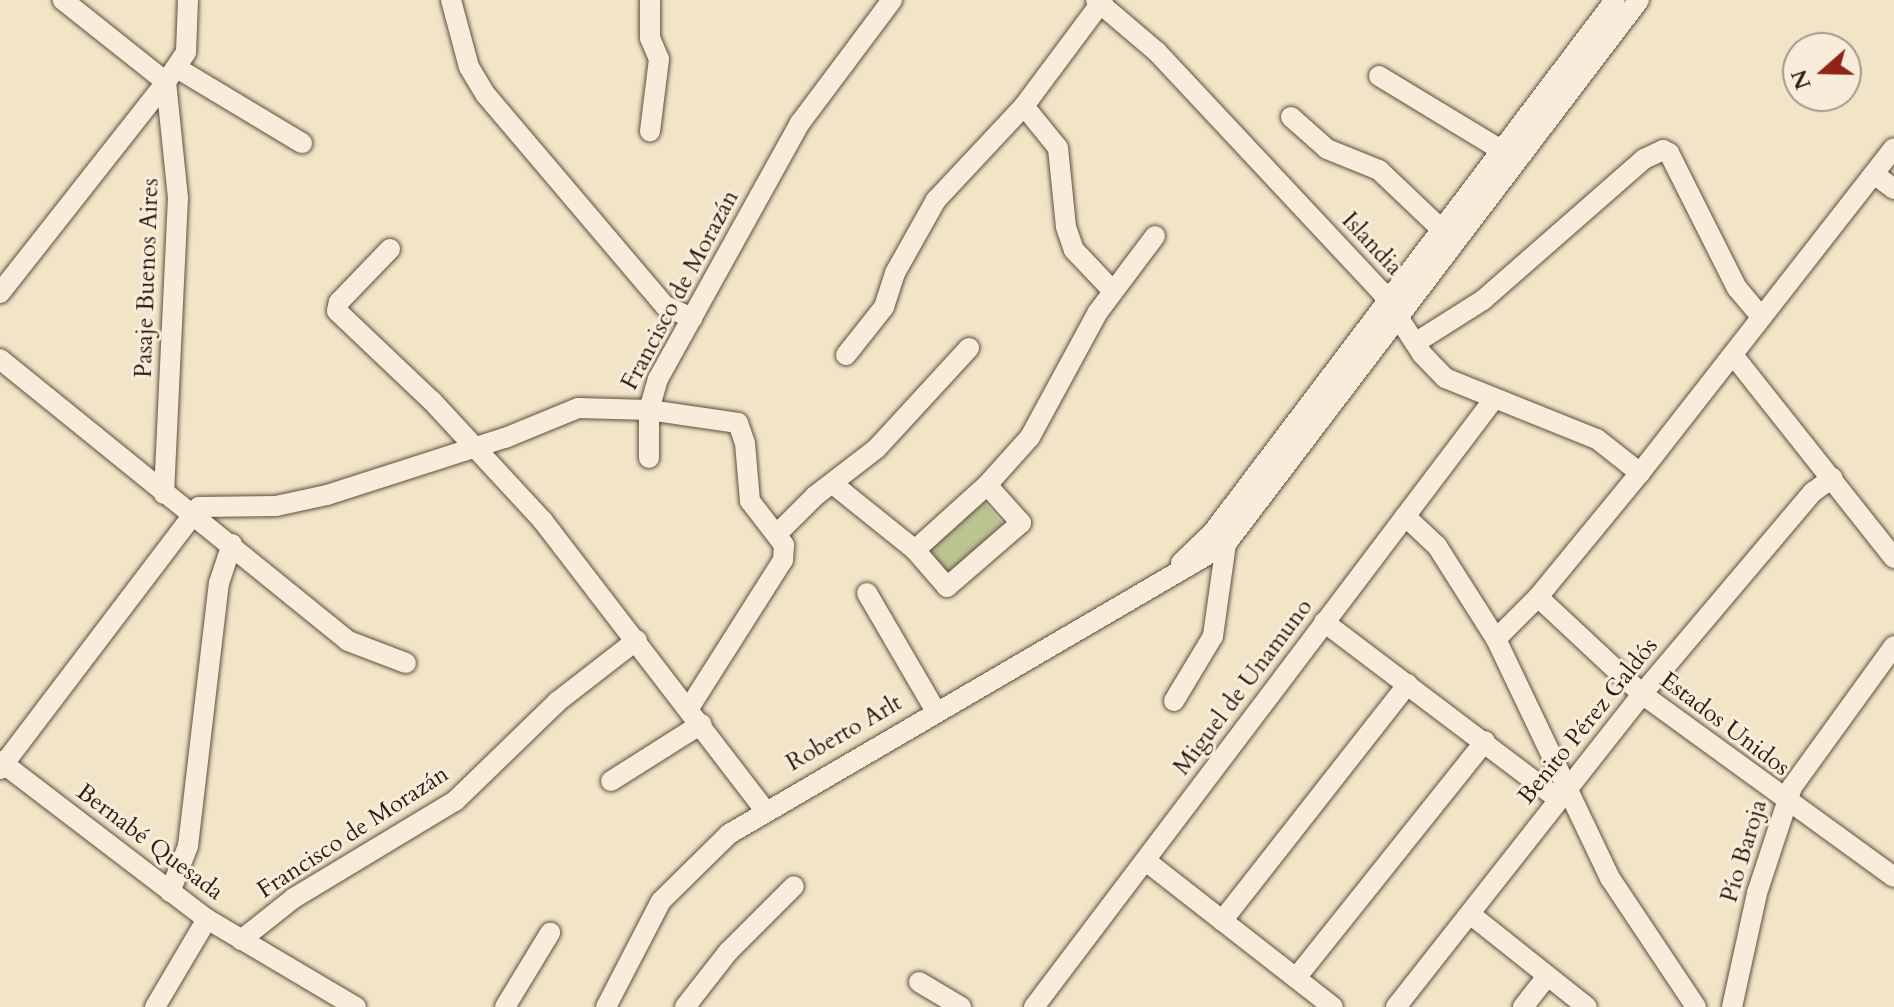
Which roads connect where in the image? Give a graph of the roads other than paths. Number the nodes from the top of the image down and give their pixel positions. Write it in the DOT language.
graph roads {
  1 [pos="63,0"];
  2 [pos="188,0"];
  3 [pos="451,0"];
  4 [pos="650,0"];
  5 [pos="892,0"];
  6 [pos="1100,1"];
  7 [pos="1621,3"];
  8 [pos="172,75"];
  9 [pos="1379,76"];
  10 [pos="1024,106"];
  11 [pos="1291,117"];
  12 [pos="650,131"];
  13 [pos="302,143"];
  14 [pos="1894,148"];
  15 [pos="1501,150"];
  16 [pos="1874,174"];
  17 [pos="1894,189"];
  18 [pos="1441,229"];
  19 [pos="1155,236"];
  20 [pos="390,249"];
  21 [pos="1112,290"];
  22 [pos="0,293"];
  23 [pos="1393,308"];
  24 [pos="1761,317"];
  25 [pos="692,318"];
  26 [pos="1415,343"];
  27 [pos="969,348"];
  28 [pos="846,355"];
  29 [pos="1733,355"];
  30 [pos="0,359"];
  31 [pos="1494,399"];
  32 [pos="649,410"];
  33 [pos="472,448"];
  34 [pos="649,458"];
  35 [pos="1640,473"];
  36 [pos="1832,478"];
  37 [pos="833,484"];
  38 [pos="987,485"];
  39 [pos="164,494"];
  40 [pos="190,514"];
  41 [pos="1405,516"];
  42 [pos="777,534"];
  43 [pos="232,544"];
  44 [pos="1226,544"];
  45 [pos="915,550"];
  46 [pos="1894,558"];
  47 [pos="1172,571"];
  48 [pos="867,593"];
  49 [pos="1538,597"];
  50 [pos="1324,622"];
  51 [pos="1496,639"];
  52 [pos="637,640"];
  53 [pos="1894,646"];
  54 [pos="406,663"];
  55 [pos="1408,684"];
  56 [pos="1642,694"];
  57 [pos="1174,701"];
  58 [pos="935,710"];
  59 [pos="695,716"];
  60 [pos="1485,741"];
  61 [pos="1,765"];
  62 [pos="611,781"];
  63 [pos="1562,792"];
  64 [pos="1785,801"];
  65 [pos="764,809"];
  66 [pos="1146,861"];
  67 [pos="1894,877"];
  68 [pos="794,886"];
  69 [pos="170,892"];
  70 [pos="1470,914"];
  71 [pos="207,919"];
  72 [pos="1222,921"];
  73 [pos="550,933"];
  74 [pos="241,940"];
  75 [pos="1547,976"];
  76 [pos="1296,978"];
  77 [pos="919,982"];
  78 [pos="155,1007"];
  79 [pos="356,1007"];
  80 [pos="505,1007"];
  81 [pos="606,1007"];
  82 [pos="685,1007"];
  83 [pos="961,1007"];
  84 [pos="1034,1007"];
  85 [pos="1333,1007"];
  86 [pos="1396,1007"];
  87 [pos="1523,1007"];
  88 [pos="1587,1007"];
  89 [pos="1696,1007"];
  90 [pos="1732,1007"];
  1 -- 8 [label="street"];
  2 -- 8 [label="street"];
  3 -- 25 [label="street"];
  4 -- 12 [label="street"];
  5 -- 25 [label="street, Francisco de Morazán"];
  6 -- 10 [label="street"];
  6 -- 23 [label="street, Islandia"];
  7 -- 15 [label="street"];
  7 -- 23 [label="street"];
  8 -- 13 [label="street"];
  8 -- 22 [label="street"];
  8 -- 39 [label="street, Pasaje Buenos Aires"];
  9 -- 15 [label="street"];
  10 -- 21 [label="street"];
  10 -- 28 [label="street"];
  11 -- 18 [label="street"];
  14 -- 16 [label="street"];
  15 -- 18 [label="street"];
  16 -- 17 [label="street"];
  16 -- 24 [label="street"];
  18 -- 23 [label="street"];
  19 -- 21 [label="street"];
  20 -- 33 [label="street"];
  21 -- 38 [label="street"];
  23 -- 26 [label="street, Islandia"];
  23 -- 44 [label="street, Roberto Arlt"];
  23 -- 47 [label="street, Roberto Arlt"];
  24 -- 26 [label="street"];
  24 -- 29 [label="street"];
  25 -- 32 [label="street, Francisco de Morazán"];
  26 -- 31 [label="street, Islandia"];
  27 -- 37 [label="street"];
  29 -- 35 [label="street"];
  29 -- 36 [label="street"];
  30 -- 39 [label="street"];
  31 -- 35 [label="street, Islandia"];
  31 -- 41 [label="street, Miguel de Unamuno"];
  32 -- 33 [label="street, Francisco de Morazán"];
  32 -- 34 [label="street"];
  32 -- 42 [label="street"];
  33 -- 40 [label="street, Francisco de Morazán"];
  33 -- 52 [label="street"];
  35 -- 49 [label="street"];
  36 -- 46 [label="street"];
  36 -- 56 [label="street, Benito Pérez Galdós"];
  37 -- 42 [label="street"];
  37 -- 45 [label="street"];
  38 -- 45 [label="street"];
  38 -- 45 [label="street"];
  39 -- 40 [label="street"];
  40 -- 43 [label="street"];
  40 -- 61 [label="street"];
  41 -- 50 [label="street, Miguel de Unamuno"];
  41 -- 51 [label="street"];
  42 -- 59 [label="street"];
  43 -- 54 [label="street"];
  43 -- 69 [label="street"];
  44 -- 47 [label="street, Roberto Arlt"];
  44 -- 57 [label="street"];
  47 -- 58 [label="street, Roberto Arlt"];
  48 -- 58 [label="street"];
  49 -- 51 [label="street"];
  49 -- 56 [label="street, Estados Unidos"];
  50 -- 55 [label="street"];
  50 -- 66 [label="street, Miguel de Unamuno"];
  51 -- 63 [label="street"];
  52 -- 59 [label="street"];
  52 -- 74 [label="street, Francisco de Morazán"];
  53 -- 64 [label="street, Pío Baroja"];
  55 -- 60 [label="street"];
  55 -- 72 [label="street"];
  56 -- 63 [label="street, Benito Pérez Galdós"];
  56 -- 64 [label="street, Estados Unidos"];
  58 -- 65 [label="street, Roberto Arlt"];
  59 -- 62 [label="street"];
  59 -- 65 [label="street"];
  60 -- 63 [label="street"];
  60 -- 76 [label="street"];
  61 -- 69 [label="street, Bernabé Quesada"];
  63 -- 70 [label="street, Benito Pérez Galdós"];
  63 -- 89 [label="street"];
  64 -- 67 [label="street, Estados Unidos"];
  64 -- 90 [label="street, Pío Baroja"];
  65 -- 81 [label="street, Roberto Arlt"];
  66 -- 72 [label="street"];
  66 -- 84 [label="street, Miguel de Unamuno"];
  68 -- 82 [label="street"];
  69 -- 71 [label="street, Bernabé Quesada"];
  70 -- 75 [label="street"];
  70 -- 86 [label="street, Benito Pérez Galdós"];
  71 -- 74 [label="street, Bernabé Quesada"];
  71 -- 78 [label="street"];
  72 -- 76 [label="street"];
  73 -- 80 [label="street"];
  74 -- 79 [label="street, Bernabé Quesada"];
  75 -- 87 [label="street"];
  75 -- 88 [label="street"];
  76 -- 85 [label="street"];
  77 -- 83 [label="street"];
}
